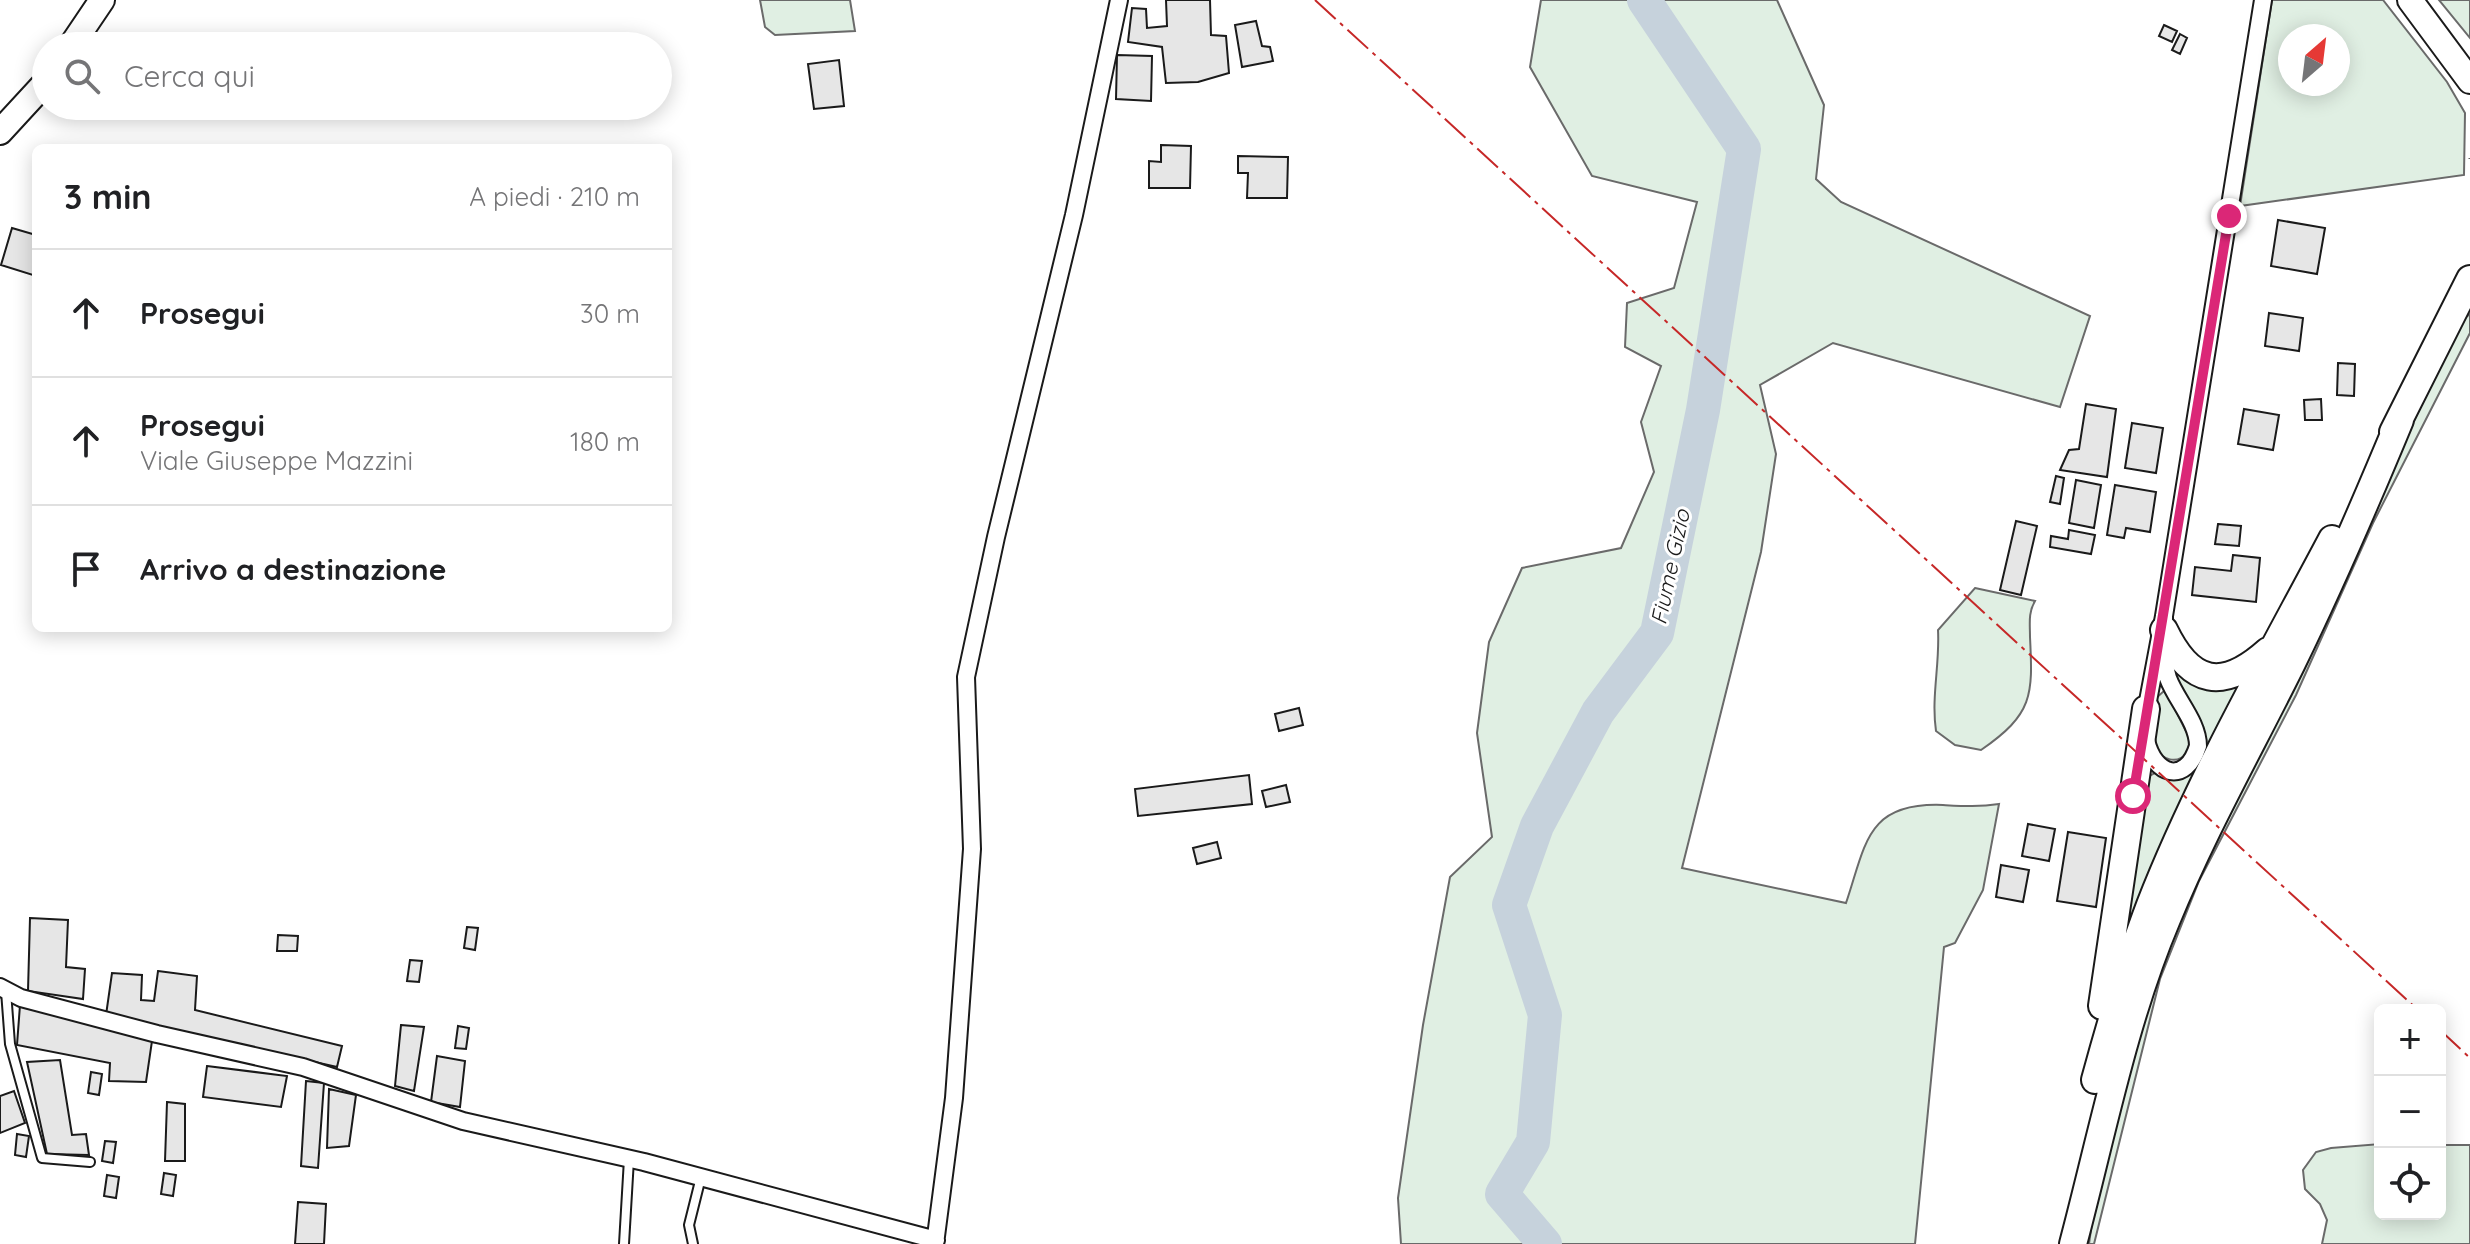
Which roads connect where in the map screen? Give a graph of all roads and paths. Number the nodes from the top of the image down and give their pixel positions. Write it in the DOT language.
graph roads {
  1 [pos="102,0"];
  2 [pos="1119,0"];
  3 [pos="2263,0"];
  4 [pos="2410,0"];
  5 [pos="80,32"];
  6 [pos="2469,79"];
  7 [pos="32,97"];
  8 [pos="0,132"];
  9 [pos="2470,279"];
  10 [pos="2400,420"];
  11 [pos="2164,623"];
  12 [pos="2277,643"];
  13 [pos="2146,709"];
  14 [pos="3,988"];
  15 [pos="2095,1080"];
  16 [pos="629,1159"];
  17 [pos="90,1162"];
  18 [pos="701,1177"];
  19 [pos="936,1242"];
  20 [pos="624,1244"];
  21 [pos="693,1244"];
  22 [pos="2073,1244"];
  1 -- 5 [label="main road"];
  2 -- 19 [label="street"];
  3 -- 11 [label="street"];
  4 -- 6 [label="main road"];
  7 -- 8 [label="main road"];
  9 -- 10 [label="main road"];
  10 -- 12 [label="main road"];
  10 -- 22 [label="main road"];
  11 -- 12 [label="main road"];
  11 -- 13 [label="street"];
  11 -- 13 [label="street"];
  12 -- 15 [label="main road"];
  13 -- 15 [label="main road"];
  14 -- 16 [label="street"];
  14 -- 17 [label="lane"];
  15 -- 22 [label="main road"];
  16 -- 18 [label="street"];
  16 -- 20 [label="lane"];
  18 -- 19 [label="street"];
  18 -- 21 [label="lane"];
}
